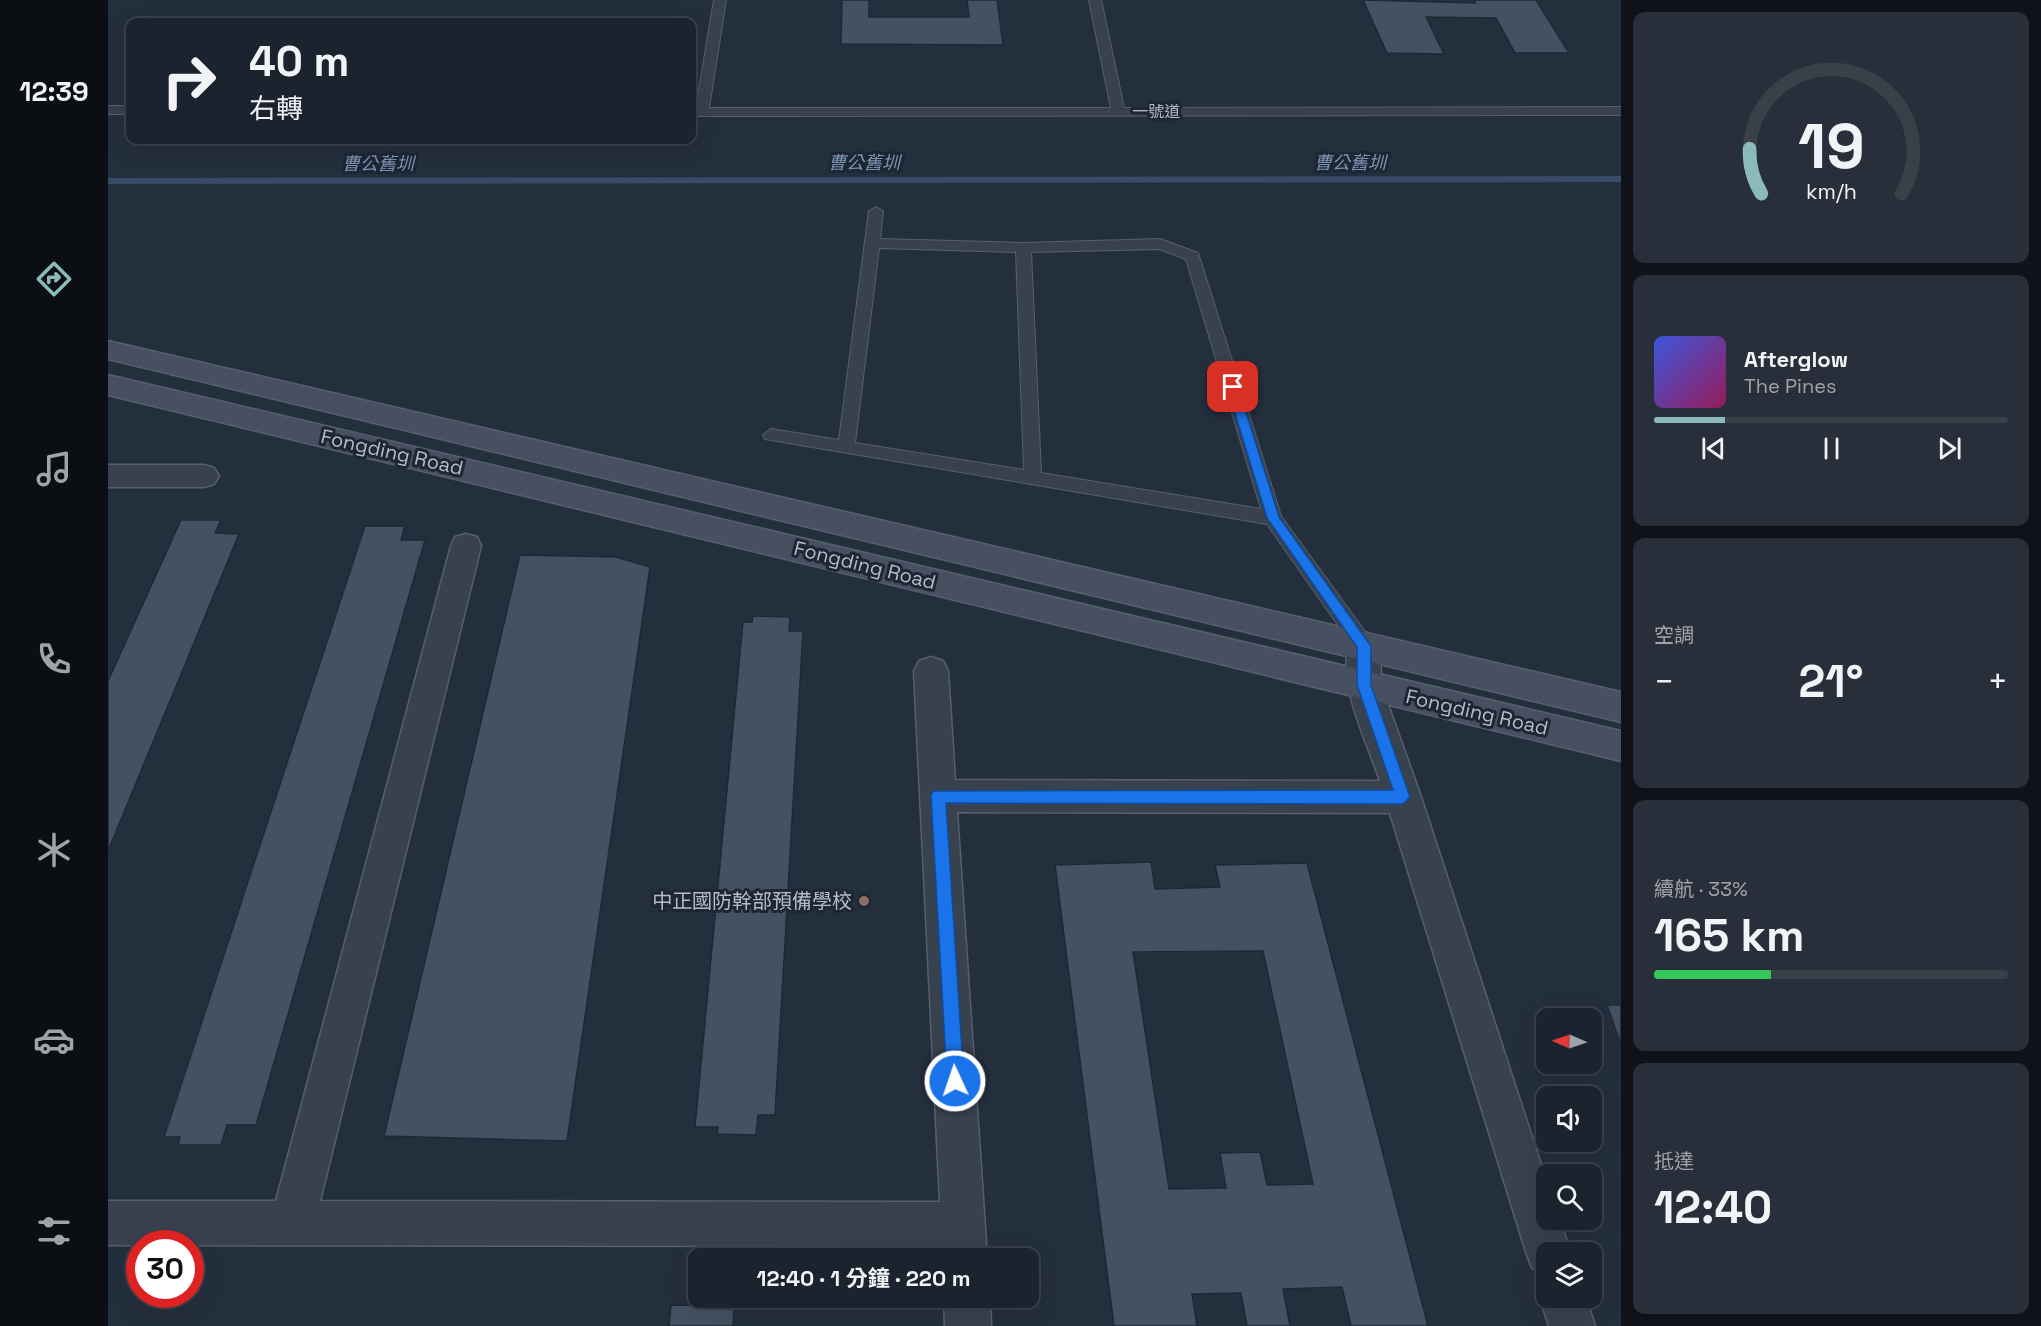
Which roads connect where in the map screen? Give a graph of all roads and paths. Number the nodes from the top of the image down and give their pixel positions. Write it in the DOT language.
graph roads {
  1 [pos="720,0"];
  2 [pos="1095,0"];
  3 [pos="108,110"];
  4 [pos="126,110"];
  5 [pos="1118,111"];
  6 [pos="1621,111"];
  7 [pos="697,112"];
  8 [pos="876,211"];
  9 [pos="872,243"];
  10 [pos="1023,248"];
  11 [pos="108,350"];
  12 [pos="108,385"];
  13 [pos="771,435"];
  14 [pos="846,448"];
  15 [pos="108,476"];
  16 [pos="204,476"];
  17 [pos="1033,479"];
  18 [pos="1273,518"];
  19 [pos="466,546"];
  20 [pos="1364,646"];
  21 [pos="932,671"];
  22 [pos="1364,685"];
  23 [pos="1621,707"];
  24 [pos="1621,746"];
  25 [pos="939,796"];
  26 [pos="1403,797"];
  27 [pos="108,1223"];
  28 [pos="292,1224"];
  29 [pos="964,1241"];
  30 [pos="1545,1242"];
  31 [pos="968,1308"];
  32 [pos="1566,1308"];
  33 [pos="969,1326"];
  34 [pos="1572,1326"];
  1 -- 7 [label="lane"];
  2 -- 5 [label="lane"];
  3 -- 4 [label="lane"];
  5 -- 6 [label="lane, 一號道"];
  5 -- 7 [label="lane, 一號道"];
  8 -- 9 [label="lane"];
  9 -- 10 [label="lane"];
  9 -- 14 [label="lane"];
  10 -- 17 [label="lane"];
  10 -- 18 [label="lane"];
  11 -- 20 [label="main road, Fongding Road"];
  12 -- 22 [label="main road, Fongding Road"];
  13 -- 14 [label="lane"];
  14 -- 17 [label="lane"];
  15 -- 16 [label="street"];
  17 -- 18 [label="lane"];
  18 -- 20 [label="lane"];
  19 -- 28 [label="street"];
  20 -- 22 [label="street"];
  20 -- 23 [label="main road, Fongding Road"];
  21 -- 25 [label="street"];
  22 -- 24 [label="main road, Fongding Road"];
  22 -- 26 [label="street"];
  25 -- 26 [label="street"];
  25 -- 29 [label="street"];
  26 -- 30 [label="street"];
  27 -- 28 [label="street"];
  28 -- 29 [label="street"];
  31 -- 33 [label="street"];
  32 -- 34 [label="street"];
}
